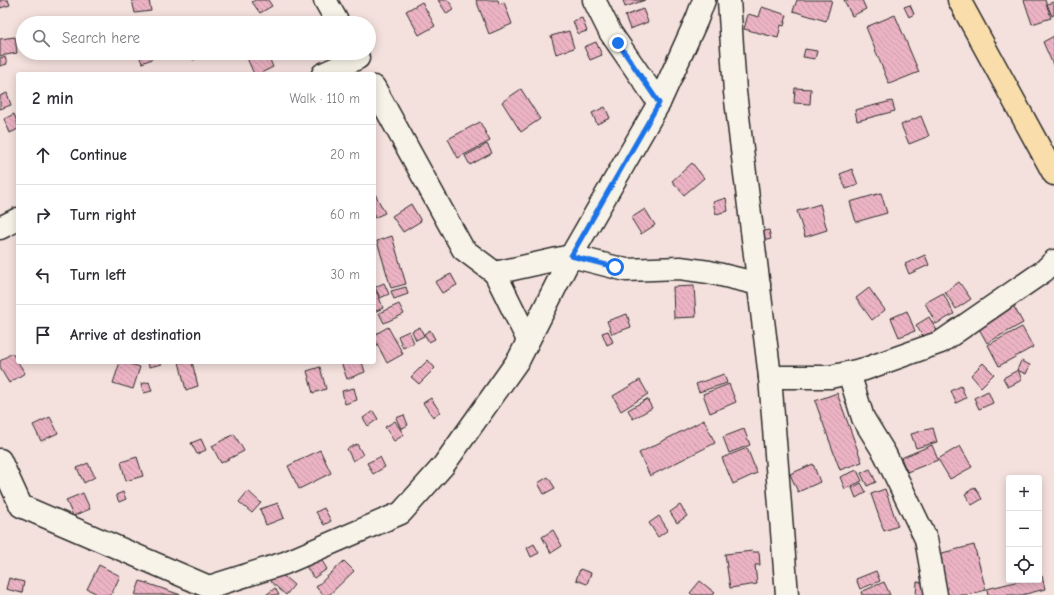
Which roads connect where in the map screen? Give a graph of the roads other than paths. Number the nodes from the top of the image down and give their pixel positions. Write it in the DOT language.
graph roads {
  1 [pos="325,0"];
  2 [pos="594,0"];
  3 [pos="704,0"];
  4 [pos="729,0"];
  5 [pos="959,0"];
  6 [pos="334,16"];
  7 [pos="360,62"];
  8 [pos="329,72"];
  9 [pos="376,91"];
  10 [pos="659,103"];
  11 [pos="1054,174"];
  12 [pos="16,219"];
  13 [pos="0,228"];
  14 [pos="571,256"];
  15 [pos="1054,261"];
  16 [pos="495,273"];
  17 [pos="759,284"];
  18 [pos="528,340"];
  19 [pos="849,373"];
  20 [pos="770,377"];
  21 [pos="0,460"];
  22 [pos="237,586"];
  23 [pos="787,595"];
  24 [pos="936,595"];
  1 -- 6 [label="street"];
  2 -- 10 [label="street"];
  3 -- 10 [label="street"];
  4 -- 17 [label="street"];
  5 -- 11 [label="highway"];
  7 -- 8 [label="street"];
  9 -- 16 [label="street"];
  10 -- 14 [label="street"];
  12 -- 13 [label="street"];
  14 -- 16 [label="street"];
  14 -- 17 [label="street"];
  14 -- 18 [label="street"];
  15 -- 19 [label="street"];
  16 -- 18 [label="street"];
  17 -- 20 [label="street"];
  18 -- 22 [label="street"];
  19 -- 20 [label="street"];
  19 -- 24 [label="street"];
  20 -- 23 [label="street"];
  21 -- 22 [label="street"];
}
